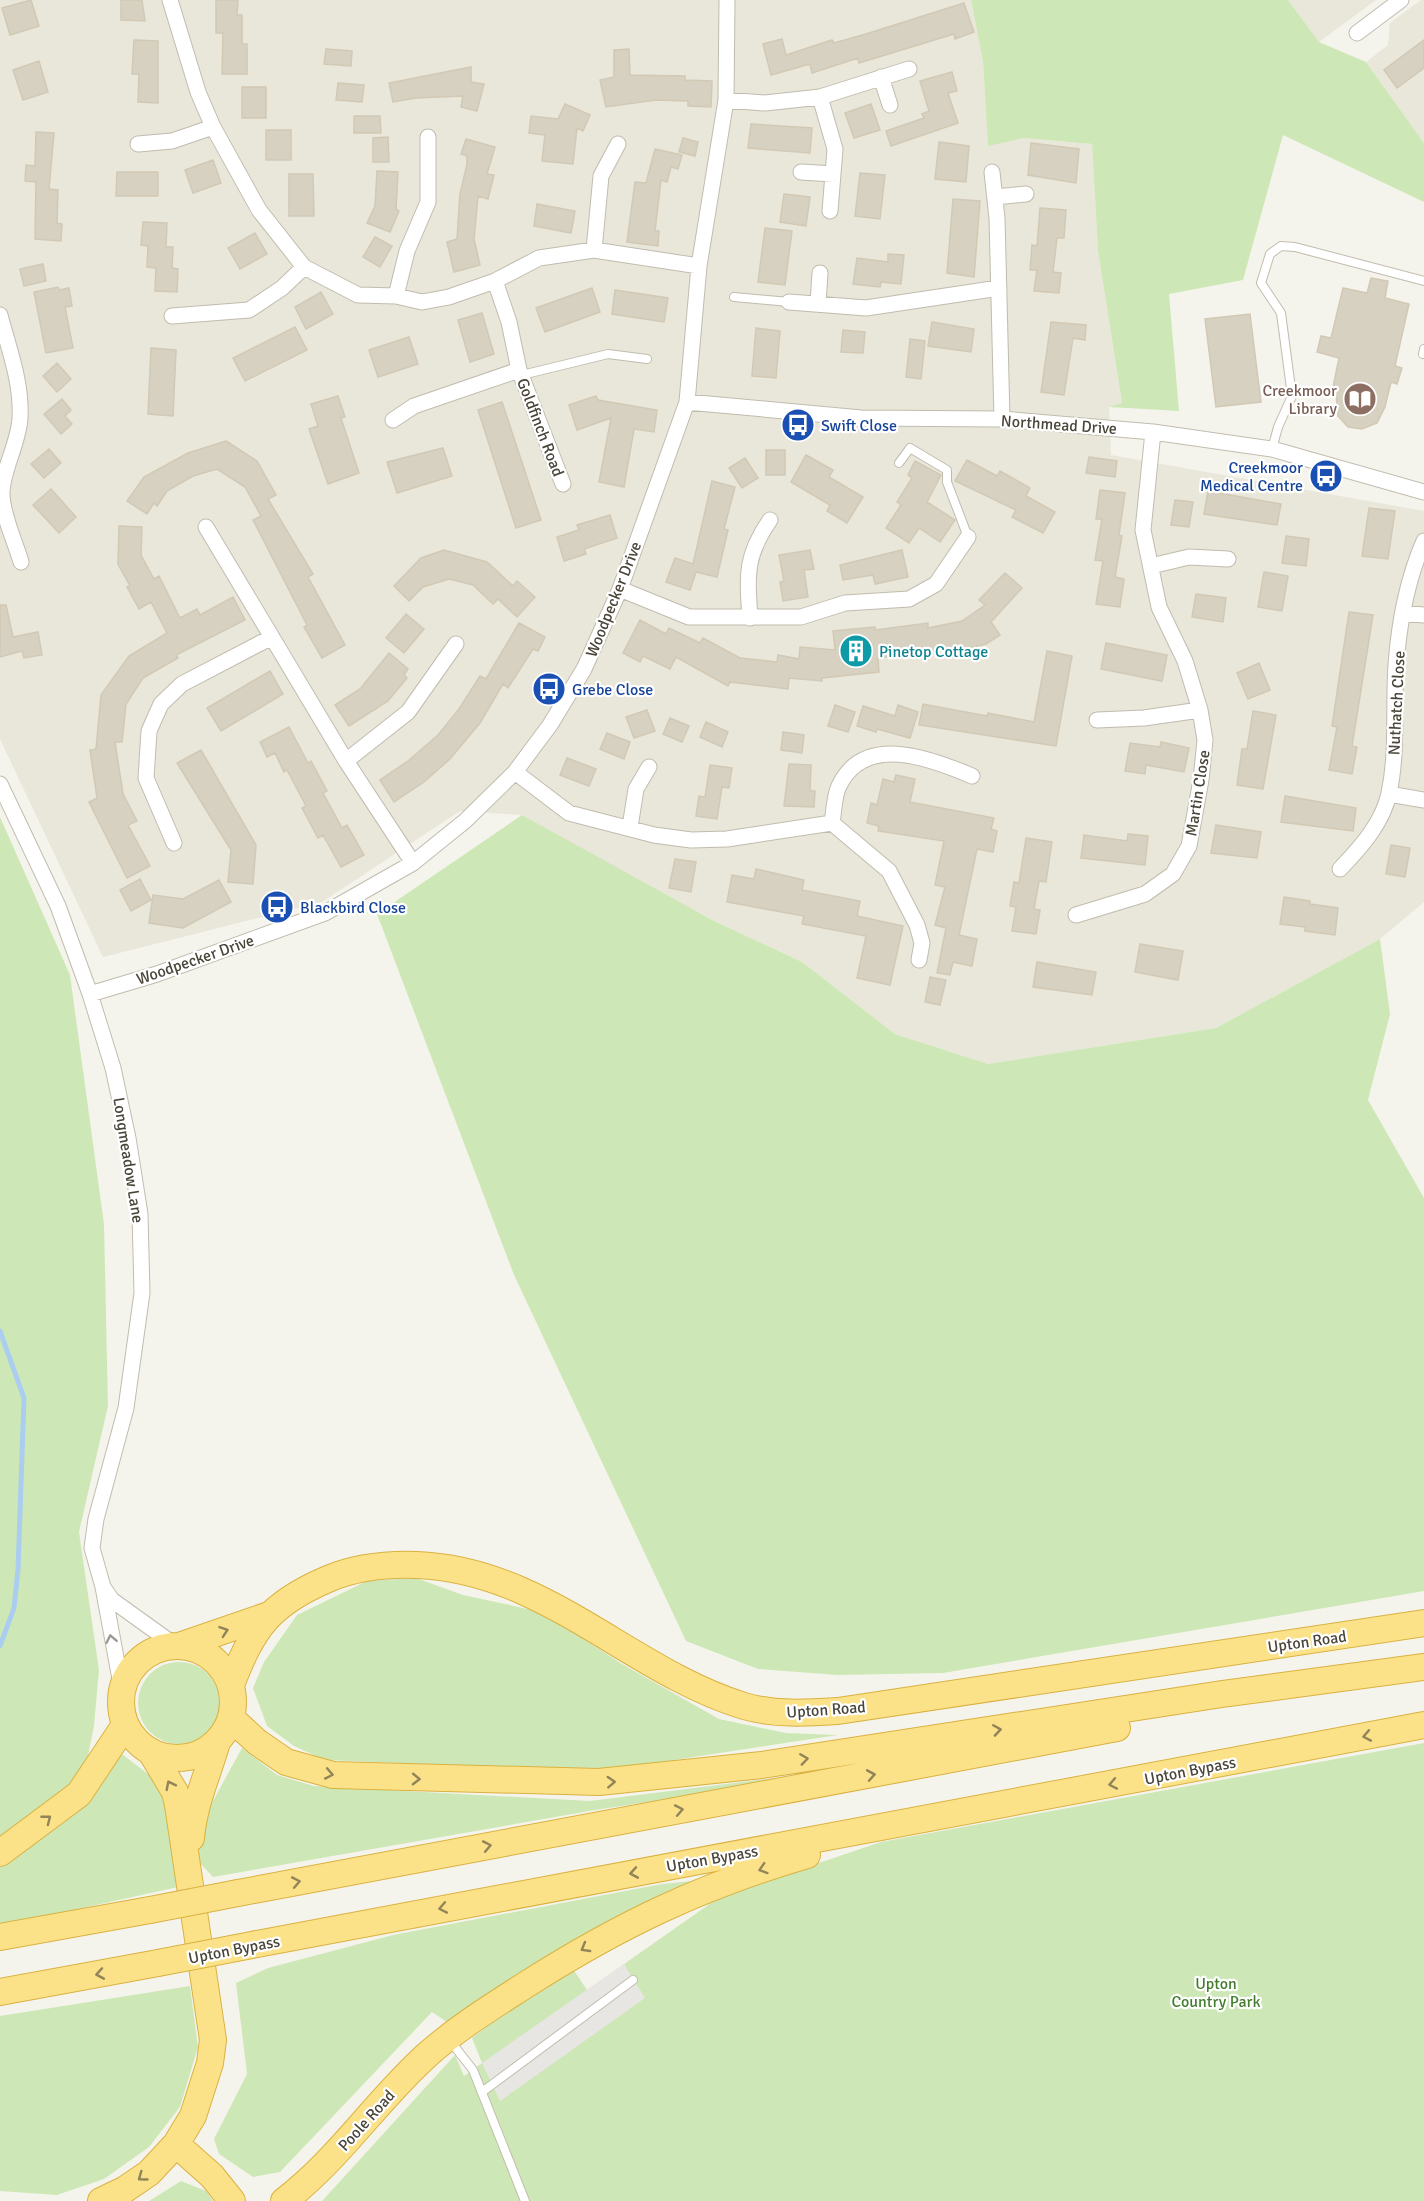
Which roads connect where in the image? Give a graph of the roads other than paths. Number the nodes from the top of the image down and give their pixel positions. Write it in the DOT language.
graph roads {
  1 [pos="170,0"];
  2 [pos="727,0"];
  3 [pos="1401,0"];
  4 [pos="1358,33"];
  5 [pos="909,69"];
  6 [pos="881,77"];
  7 [pos="820,97"];
  8 [pos="726,100"];
  9 [pos="890,105"];
  10 [pos="213,127"];
  11 [pos="428,136"];
  12 [pos="138,144"];
  13 [pos="618,144"];
  14 [pos="801,172"];
  15 [pos="992,172"];
  16 [pos="832,174"];
  17 [pos="1026,194"];
  18 [pos="995,197"];
  19 [pos="830,211"];
  20 [pos="594,250"];
  21 [pos="699,266"];
  22 [pos="304,267"];
  23 [pos="820,273"];
  24 [pos="495,281"];
  25 [pos="1424,281"];
  26 [pos="999,288"];
  27 [pos="396,296"];
  28 [pos="734,297"];
  29 [pos="789,302"];
  30 [pos="818,303"];
  31 [pos="0,315"];
  32 [pos="172,316"];
  33 [pos="647,359"];
  34 [pos="521,372"];
  35 [pos="687,402"];
  36 [pos="1002,419"];
  37 [pos="393,420"];
  38 [pos="1153,432"];
  39 [pos="1272,449"];
  40 [pos="899,464"];
  41 [pos="563,484"];
  42 [pos="1424,492"];
  43 [pos="770,520"];
  44 [pos="206,527"];
  45 [pos="968,537"];
  46 [pos="1424,541"];
  47 [pos="1227,559"];
  48 [pos="21,562"];
  49 [pos="1151,566"];
  50 [pos="620,589"];
  51 [pos="1404,613"];
  52 [pos="1424,615"];
  53 [pos="750,618"];
  54 [pos="272,637"];
  55 [pos="456,644"];
  56 [pos="1200,710"];
  57 [pos="1097,720"];
  58 [pos="346,761"];
  59 [pos="649,767"];
  60 [pos="515,772"];
  61 [pos="972,776"];
  62 [pos="0,784"];
  63 [pos="1389,794"];
  64 [pos="1424,800"];
  65 [pos="832,823"];
  66 [pos="630,827"];
  67 [pos="174,843"];
  68 [pos="413,863"];
  69 [pos="1340,869"];
  70 [pos="1076,915"];
  71 [pos="919,960"];
  72 [pos="90,993"];
  73 [pos="103,1587"];
  74 [pos="269,1615"];
  75 [pos="1424,1623"];
  76 [pos="177,1646"];
  77 [pos="1424,1669"];
  78 [pos="231,1685"];
  79 [pos="122,1690"];
  80 [pos="231,1718"];
  81 [pos="125,1725"];
  82 [pos="1424,1725"];
  83 [pos="217,1742"];
  84 [pos="151,1752"];
  85 [pos="940,1816"];
  86 [pos="0,1853"];
  87 [pos="188,1862"];
  88 [pos="0,1937"];
  89 [pos="633,1980"];
  90 [pos="0,1992"];
  91 [pos="447,2038"];
  92 [pos="482,2092"];
  93 [pos="176,2144"];
  94 [pos="101,2201"];
  95 [pos="232,2201"];
  96 [pos="285,2201"];
  97 [pos="525,2201"];
  1 -- 10 [label="street"];
  2 -- 8 [label="street, Woodpecker Drive"];
  3 -- 4 [label="street"];
  5 -- 6 [label="street"];
  6 -- 7 [label="street"];
  6 -- 9 [label="street"];
  7 -- 8 [label="street"];
  7 -- 16 [label="street"];
  8 -- 21 [label="street, Woodpecker Drive"];
  10 -- 12 [label="street"];
  10 -- 22 [label="street"];
  11 -- 27 [label="street"];
  13 -- 20 [label="street"];
  14 -- 16 [label="street"];
  15 -- 18 [label="street"];
  16 -- 19 [label="street"];
  17 -- 18 [label="street"];
  18 -- 26 [label="street"];
  20 -- 21 [label="street"];
  20 -- 24 [label="street"];
  21 -- 35 [label="street, Woodpecker Drive"];
  22 -- 27 [label="street"];
  22 -- 32 [label="street"];
  23 -- 30 [label="street"];
  24 -- 27 [label="street"];
  24 -- 34 [label="street, Goldfinch Road"];
  25 -- 39 [label="lane"];
  26 -- 30 [label="street"];
  26 -- 36 [label="street"];
  28 -- 29 [label="lane"];
  29 -- 30 [label="street"];
  31 -- 48 [label="street"];
  33 -- 34 [label="lane"];
  34 -- 37 [label="street, Goldfinch Road"];
  34 -- 41 [label="street, Goldfinch Road"];
  35 -- 36 [label="street, Northmead Drive"];
  35 -- 50 [label="street, Woodpecker Drive"];
  36 -- 38 [label="street, Northmead Drive"];
  38 -- 39 [label="street, Northmead Drive"];
  38 -- 49 [label="street, Martin Close"];
  39 -- 42 [label="street, Northmead Drive"];
  40 -- 45 [label="lane"];
  43 -- 53 [label="street"];
  44 -- 54 [label="street"];
  45 -- 53 [label="street"];
  46 -- 51 [label="street, Nuthatch Close"];
  47 -- 49 [label="street"];
  49 -- 56 [label="street, Martin Close"];
  50 -- 53 [label="street"];
  50 -- 60 [label="street, Woodpecker Drive"];
  51 -- 52 [label="street"];
  51 -- 63 [label="street, Nuthatch Close"];
  54 -- 58 [label="street"];
  54 -- 67 [label="street"];
  55 -- 58 [label="street"];
  56 -- 57 [label="street"];
  56 -- 70 [label="street, Martin Close"];
  58 -- 68 [label="street"];
  59 -- 66 [label="street"];
  60 -- 66 [label="street"];
  60 -- 68 [label="street, Woodpecker Drive"];
  61 -- 65 [label="street"];
  62 -- 72 [label="street, Longmeadow Lane"];
  63 -- 64 [label="street"];
  63 -- 69 [label="street, Nuthatch Close"];
  65 -- 66 [label="street"];
  65 -- 71 [label="street"];
  68 -- 72 [label="street, Woodpecker Drive"];
  72 -- 73 [label="street, Longmeadow Lane"];
  73 -- 76 [label="street, Longmeadow Lane"];
  79 -- 73 [label="street, Longmeadow Lane, one-way"];
  74 -- 75 [label="highway, Upton Road"];
  76 -- 74 [label="highway, Upton Road, one-way"];
  74 -- 78 [label="highway, Upton Road"];
  76 -- 78 [label="highway"];
  76 -- 79 [label="highway"];
  80 -- 77 [label="highway, one-way"];
  88 -- 77 [label="highway, one-way, bridge"];
  78 -- 80 [label="highway"];
  79 -- 81 [label="highway"];
  80 -- 83 [label="highway"];
  81 -- 84 [label="highway"];
  86 -- 81 [label="highway, one-way"];
  82 -- 85 [label="highway, Upton Bypass, one-way"];
  83 -- 84 [label="highway"];
  83 -- 87 [label="highway"];
  87 -- 84 [label="highway, one-way"];
  85 -- 90 [label="highway, Upton Bypass, one-way, bridge"];
  85 -- 91 [label="highway, Poole Road, one-way"];
  87 -- 93 [label="highway"];
  89 -- 92 [label="lane"];
  91 -- 92 [label="lane"];
  91 -- 96 [label="highway, Poole Road"];
  92 -- 97 [label="lane"];
  93 -- 94 [label="highway, one-way"];
  93 -- 95 [label="highway"];
}
